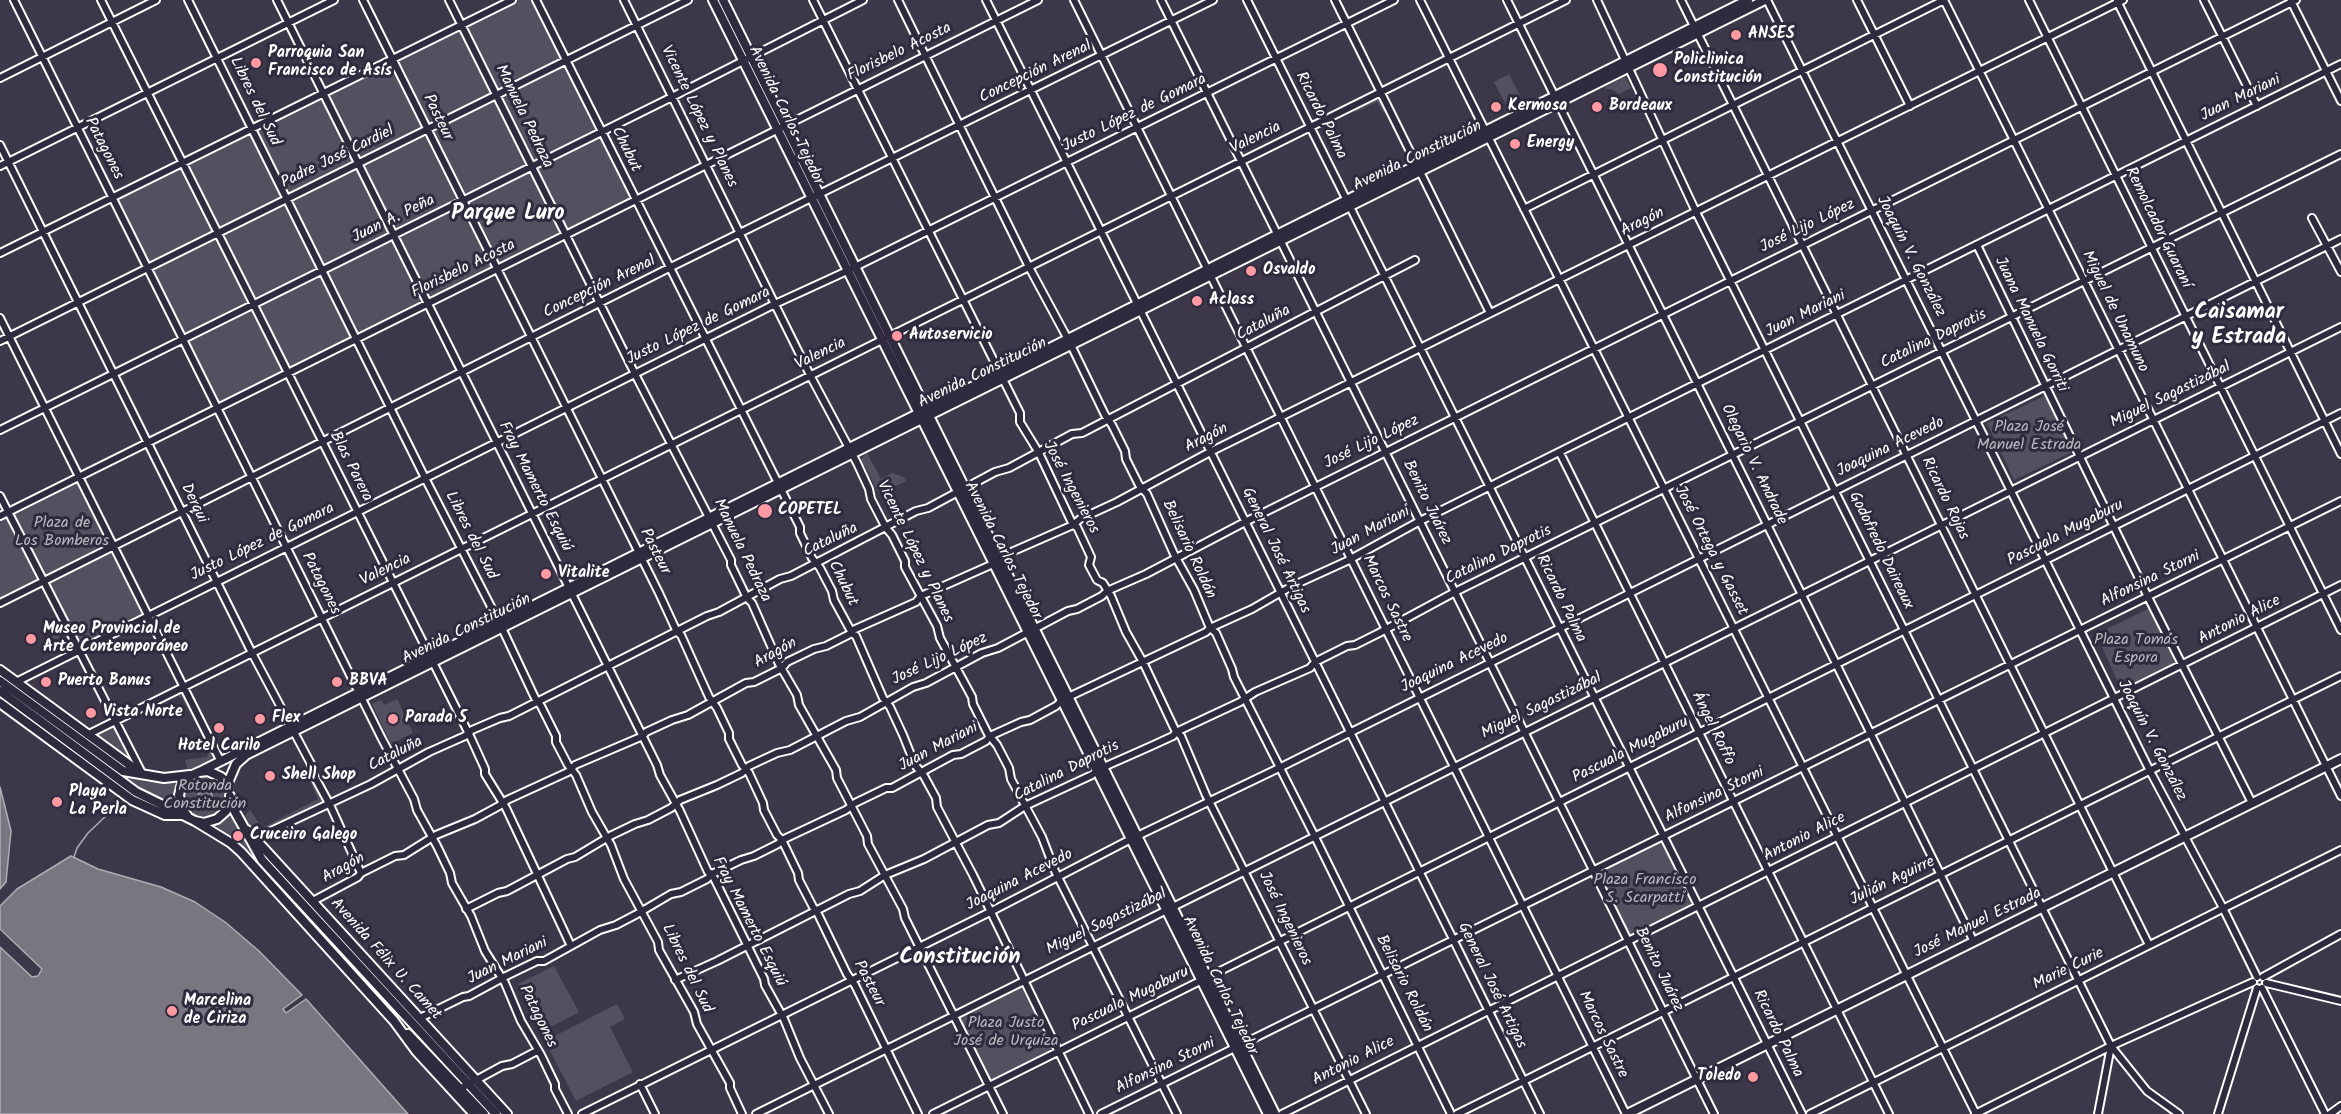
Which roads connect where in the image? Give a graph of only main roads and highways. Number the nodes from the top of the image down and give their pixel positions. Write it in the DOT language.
graph roads {
  1 [pos="713,0"];
  2 [pos="723,0"];
  3 [pos="1748,0"];
  4 [pos="1766,0"];
  5 [pos="1696,30"];
  6 [pos="928,411"];
  7 [pos="919,416"];
  8 [pos="1031,629"];
  9 [pos="0,669"];
  10 [pos="0,681"];
  11 [pos="0,691"];
  12 [pos="0,703"];
  13 [pos="292,728"];
  14 [pos="2341,759"];
  15 [pos="195,773"];
  16 [pos="143,775"];
  17 [pos="228,785"];
  18 [pos="230,796"];
  19 [pos="188,817"];
  20 [pos="242,825"];
  21 [pos="1238,1046"];
  22 [pos="461,1088"];
  23 [pos="474,1114"];
  24 [pos="484,1114"];
  25 [pos="496,1114"];
  26 [pos="507,1114"];
  27 [pos="1268,1114"];
  28 [pos="1275,1114"];
  29 [pos="1626,1114"];
  1 -- 7 [label="main road, Avenida Carlos Tejedor"];
  2 -- 6 [label="main road, Avenida Carlos Tejedor"];
  3 -- 5 [label="main road, Avenida Constitución"];
  4 -- 5 [label="main road, Avenida Constitución"];
  5 -- 6 [label="main road, Avenida Constitución"];
  6 -- 7 [label="main road, Avenida Constitución"];
  6 -- 8 [label="main road, Avenida Carlos Tejedor"];
  7 -- 8 [label="main road, Avenida Carlos Tejedor"];
  7 -- 13 [label="main road, Avenida Constitución"];
  8 -- 21 [label="main road, Avenida Carlos Tejedor"];
  9 -- 16 [label="main road"];
  10 -- 16 [label="main road"];
  11 -- 19 [label="main road, Avenida Félix U. Camet"];
  12 -- 19 [label="main road, Avenida Félix U. Camet"];
  13 -- 15 [label="main road, Avenida Constitución"];
  13 -- 17 [label="main road, Avenida Constitución"];
  14 -- 29 [label="main road, José Manuel Estrada"];
  15 -- 16 [label="main road"];
  15 -- 17 [label="main road"];
  15 -- 19 [label="main road"];
  17 -- 18 [label="main road"];
  18 -- 19 [label="main road"];
  18 -- 20 [label="main road, Avenida Félix U. Camet"];
  19 -- 22 [label="main road, Avenida Félix U. Camet"];
  20 -- 22 [label="main road, Avenida Félix U. Camet"];
  20 -- 26 [label="main road, Avenida Félix U. Camet"];
  21 -- 27 [label="main road, Avenida Carlos Tejedor"];
  21 -- 28 [label="main road, Avenida Carlos Tejedor"];
  22 -- 23 [label="main road, Avenida Félix U. Camet"];
  22 -- 24 [label="main road, Avenida Félix U. Camet"];
  22 -- 25 [label="main road, Avenida Félix U. Camet"];
}
